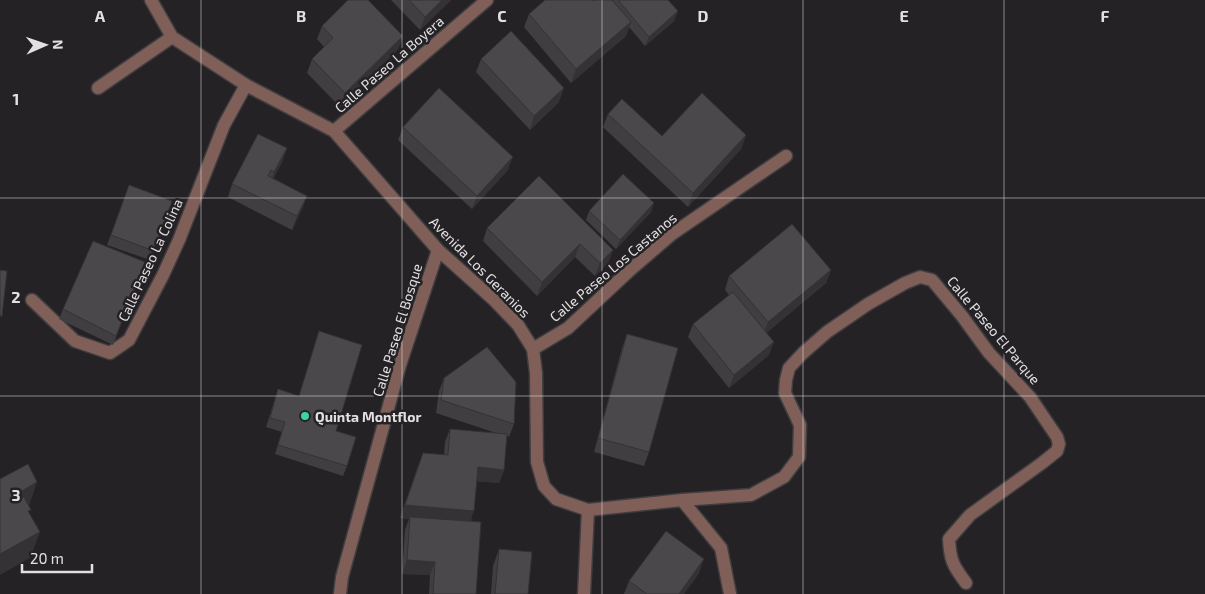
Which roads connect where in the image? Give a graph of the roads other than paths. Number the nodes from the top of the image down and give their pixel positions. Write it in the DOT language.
graph roads {
  1 [pos="151,0"];
  2 [pos="487,0"];
  3 [pos="172,37"];
  4 [pos="246,86"];
  5 [pos="98,88"];
  6 [pos="334,131"];
  7 [pos="786,156"];
  8 [pos="438,250"];
  9 [pos="32,300"];
  10 [pos="533,349"];
  11 [pos="682,500"];
  12 [pos="588,510"];
  13 [pos="966,583"];
  14 [pos="340,594"];
  15 [pos="584,594"];
  16 [pos="730,594"];
  1 -- 3 [label="street, Avenida Los Geranios"];
  2 -- 6 [label="street, Calle Paseo La Boyera"];
  3 -- 4 [label="street, Avenida Los Geranios"];
  3 -- 5 [label="street"];
  4 -- 6 [label="street, Avenida Los Geranios"];
  4 -- 9 [label="street, Calle Paseo La Colina"];
  6 -- 8 [label="street, Avenida Los Geranios"];
  7 -- 10 [label="street, Calle Paseo Los Castanos"];
  8 -- 10 [label="street, Avenida Los Geranios"];
  8 -- 14 [label="street, Calle Paseo El Bosque"];
  10 -- 12 [label="street, Avenida Los Geranios"];
  11 -- 12 [label="street, Avenida Los Geranios"];
  11 -- 13 [label="street, Calle Paseo El Parque"];
  11 -- 16 [label="street"];
  12 -- 15 [label="street"];
}
